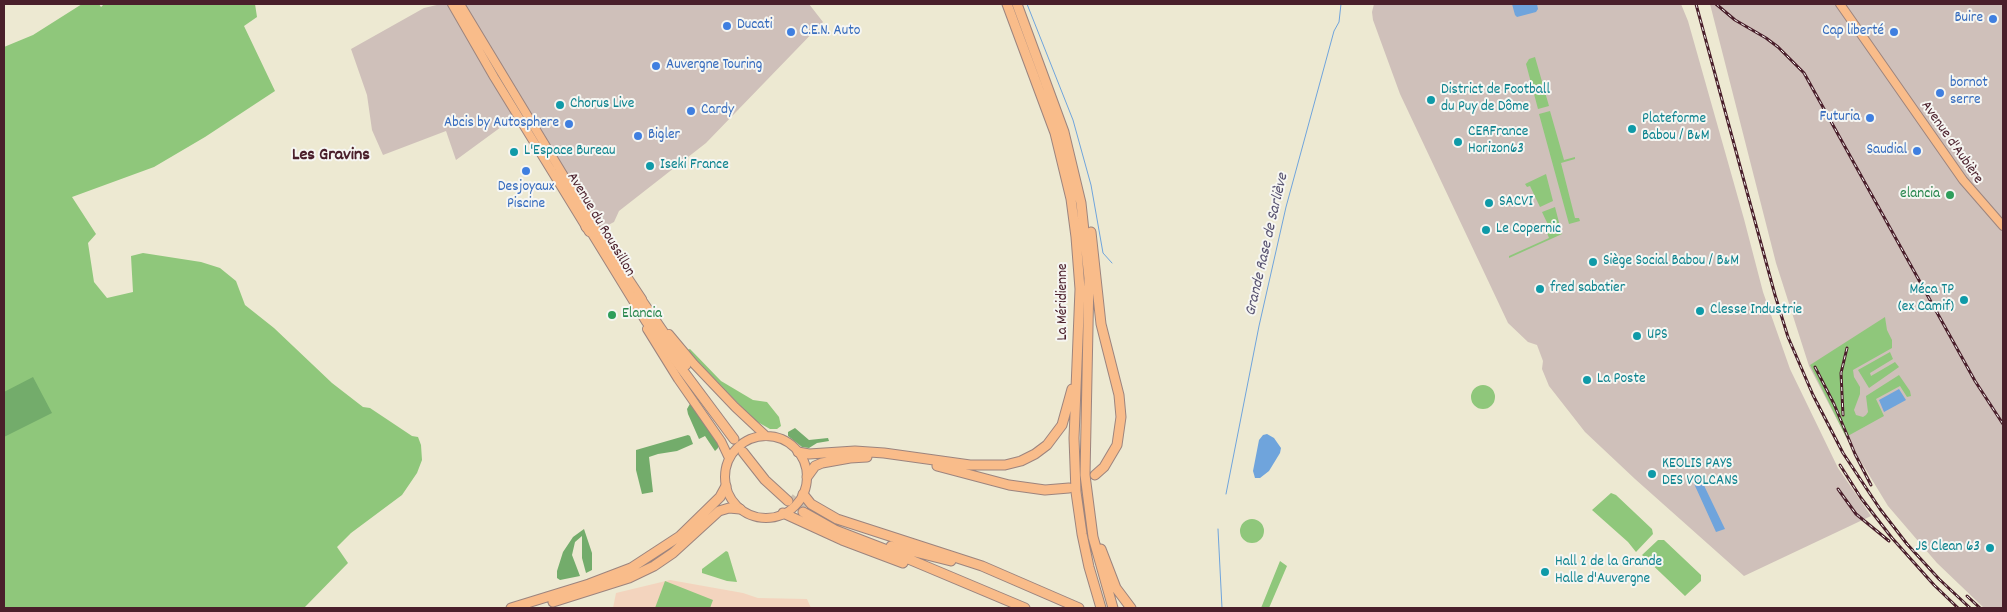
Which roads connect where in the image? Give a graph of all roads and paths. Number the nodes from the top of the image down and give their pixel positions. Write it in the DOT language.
graph roads {
  1 [pos="452,4"];
  2 [pos="460,4"];
  3 [pos="1007,4"];
  4 [pos="1017,4"];
  5 [pos="1840,4"];
  6 [pos="1900,91"];
  7 [pos="1081,203"];
  8 [pos="586,226"];
  9 [pos="2003,226"];
  10 [pos="2003,230"];
  11 [pos="638,295"];
  12 [pos="1078,359"];
  13 [pos="766,436"];
  14 [pos="745,451"];
  15 [pos="798,452"];
  16 [pos="729,458"];
  17 [pos="1095,475"];
  18 [pos="807,477"];
  19 [pos="726,486"];
  20 [pos="1068,488"];
  21 [pos="803,494"];
  22 [pos="789,500"];
  23 [pos="740,508"];
  24 [pos="1089,510"];
  25 [pos="784,513"];
  26 [pos="957,579"];
  27 [pos="1023,583"];
  28 [pos="1101,607"];
  29 [pos="511,608"];
  30 [pos="531,608"];
  31 [pos="1025,608"];
  32 [pos="1079,608"];
  33 [pos="1113,608"];
  34 [pos="1131,608"];
  1 -- 8 [label="main road, Avenue du Roussillon"];
  2 -- 11 [label="main road, Avenue du Roussillon"];
  3 -- 12 [label="highway, La Méridienne"];
  4 -- 7 [label="highway, La Méridienne"];
  5 -- 6 [label="main road, Avenue d'Aubière"];
  6 -- 9 [label="main road, Avenue d'Aubière"];
  6 -- 10 [label="main road, Avenue d'Aubière"];
  7 -- 17 [label="highway"];
  7 -- 24 [label="highway, La Méridienne"];
  8 -- 11 [label="highway"];
  8 -- 16 [label="main road, Avenue du Roussillon"];
  11 -- 13 [label="main road, Avenue du Roussillon"];
  12 -- 15 [label="highway"];
  12 -- 28 [label="highway, La Méridienne"];
  13 -- 15 [label="main road"];
  13 -- 16 [label="main road"];
  14 -- 22 [label="highway"];
  15 -- 18 [label="main road"];
  16 -- 19 [label="main road"];
  18 -- 20 [label="highway"];
  18 -- 21 [label="main road"];
  19 -- 23 [label="main road"];
  19 -- 29 [label="highway"];
  21 -- 25 [label="main road"];
  21 -- 27 [label="highway"];
  23 -- 25 [label="main road"];
  23 -- 30 [label="highway"];
  24 -- 33 [label="highway, La Méridienne"];
  24 -- 34 [label="highway"];
  25 -- 26 [label="highway"];
  26 -- 27 [label="highway"];
  26 -- 31 [label="highway"];
  27 -- 32 [label="highway"];
}
